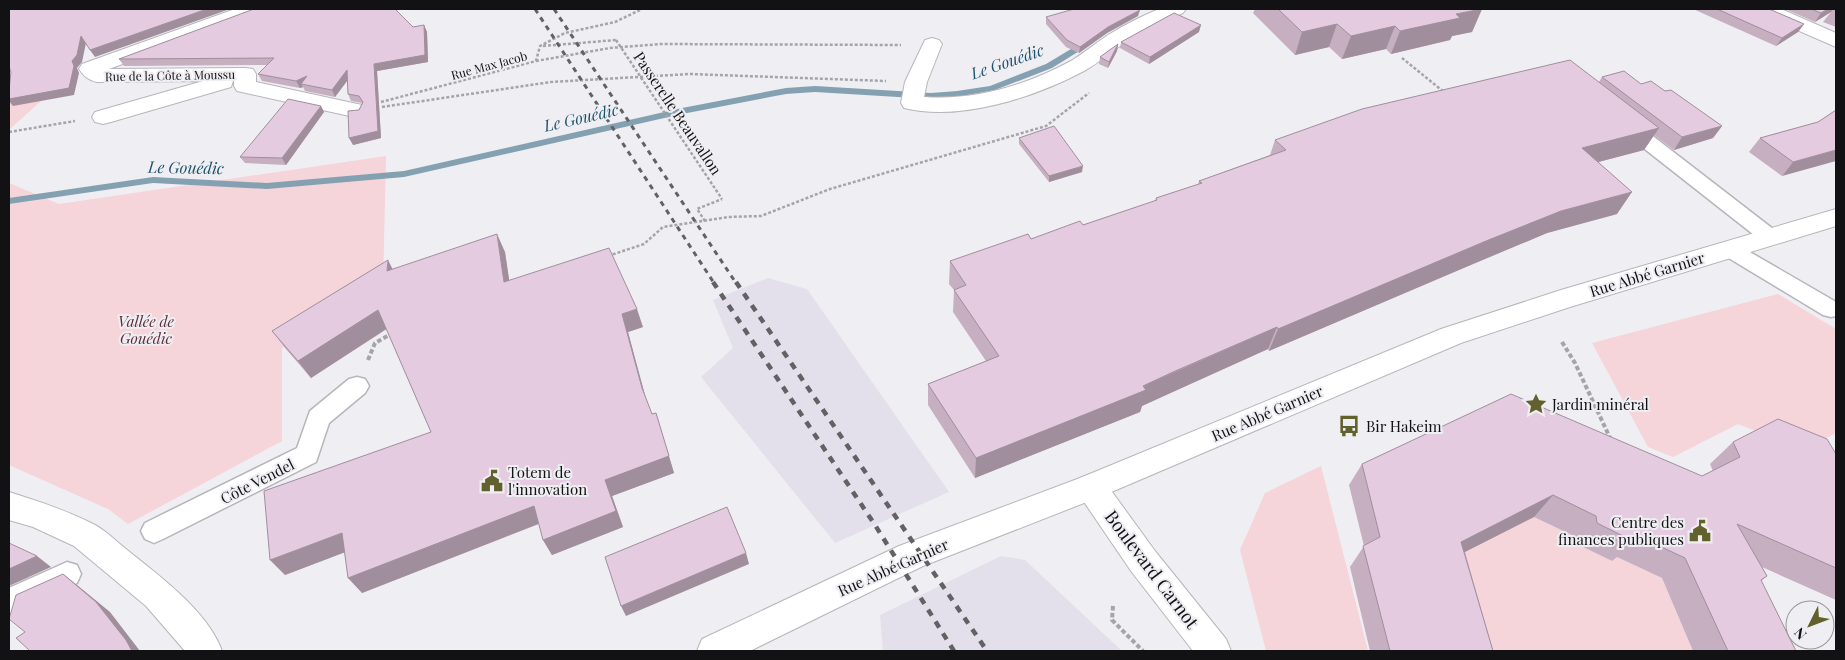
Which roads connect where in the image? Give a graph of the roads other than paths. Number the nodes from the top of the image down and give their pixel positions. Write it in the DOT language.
graph roads {
  1 [pos="253,9"];
  2 [pos="1176,9"];
  3 [pos="1765,9"];
  4 [pos="1836,41"];
  5 [pos="932,44"];
  6 [pos="245,74"];
  7 [pos="354,110"];
  8 [pos="1610,112"];
  9 [pos="103,117"];
  10 [pos="1836,217"];
  11 [pos="1770,237"];
  12 [pos="1729,249"];
  13 [pos="1831,309"];
  14 [pos="357,386"];
  15 [pos="1091,487"];
  16 [pos="9,506"];
  17 [pos="154,531"];
  18 [pos="66,574"];
  19 [pos="9,601"];
  20 [pos="200,643"];
  21 [pos="714,651"];
  22 [pos="1214,651"];
  1 -- 6 [label="street, Rue de la Côte à Moussu"];
  2 -- 5 [label="street"];
  3 -- 4 [label="street"];
  6 -- 7 [label="street, Rue de la Côte à Moussu"];
  6 -- 9 [label="street"];
  8 -- 11 [label="lane"];
  10 -- 11 [label="street, Rue Abbé Garnier"];
  11 -- 12 [label="street, Rue Abbé Garnier"];
  12 -- 13 [label="lane"];
  12 -- 15 [label="street, Rue Abbé Garnier"];
  14 -- 17 [label="lane, Côte Vendel"];
  15 -- 21 [label="street, Rue Abbé Garnier"];
  15 -- 22 [label="street, Boulevard Carnot"];
  16 -- 20 [label="street"];
  18 -- 19 [label="lane"];
}
